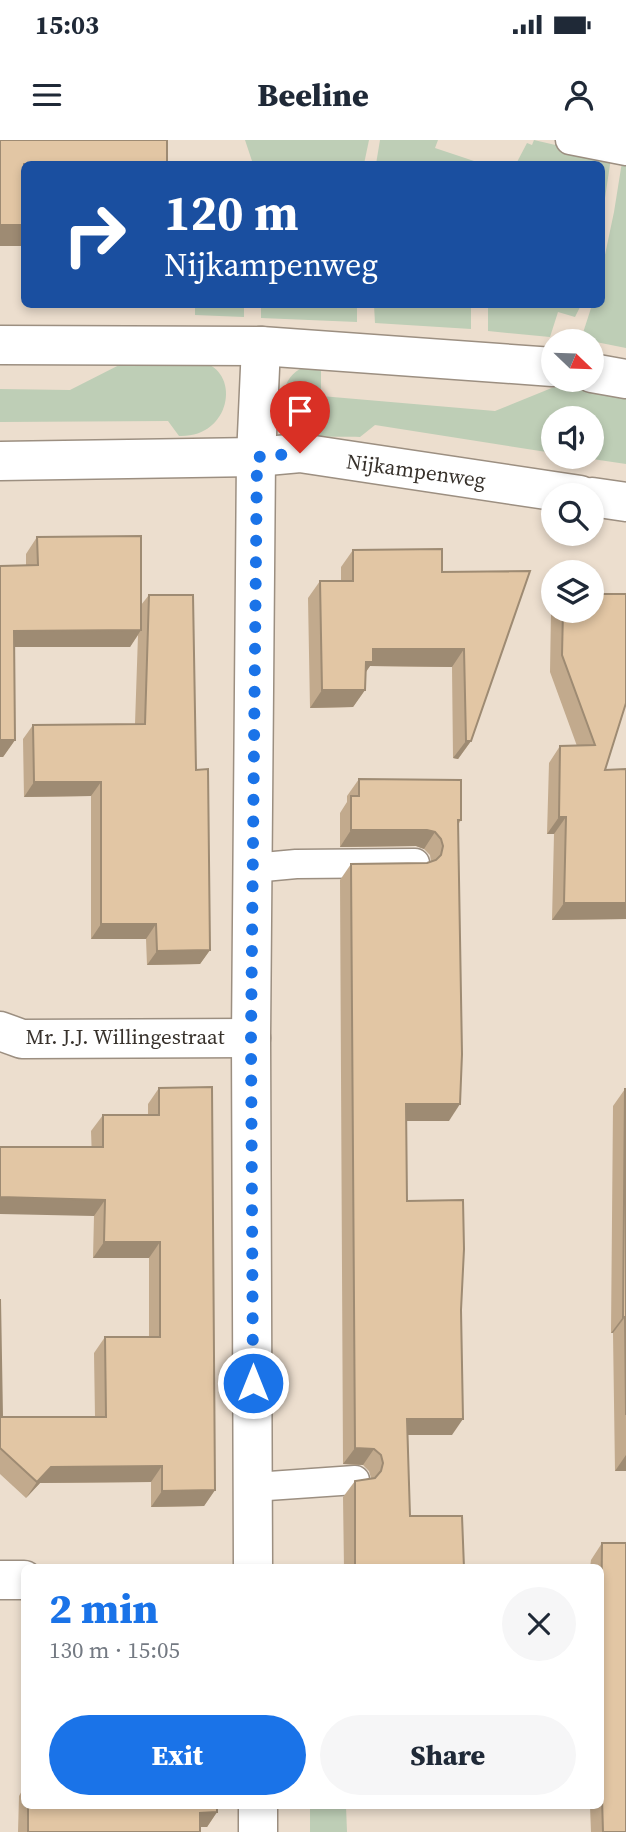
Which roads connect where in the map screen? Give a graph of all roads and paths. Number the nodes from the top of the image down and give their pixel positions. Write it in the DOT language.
graph roads {
  1 [pos="570,140"];
  2 [pos="626,151"];
  3 [pos="0,345"];
  4 [pos="261,346"];
  5 [pos="541,365"];
  6 [pos="604,375"];
  7 [pos="626,379"];
  8 [pos="257,457"];
  9 [pos="0,461"];
  10 [pos="541,489"];
  11 [pos="604,499"];
  12 [pos="626,502"];
  13 [pos="415,863"];
  14 [pos="253,868"];
  15 [pos="0,1031"];
  16 [pos="251,1038"];
  17 [pos="355,1480"];
  18 [pos="253,1487"];
  19 [pos="253,1564"];
  20 [pos="0,1580"];
  21 [pos="21,1580"];
  22 [pos="258,1809"];
  23 [pos="258,1832"];
  1 -- 2 [label="lane"];
  3 -- 4 [label="street"];
  4 -- 5 [label="street"];
  4 -- 8 [label="street"];
  6 -- 7 [label="street"];
  8 -- 9 [label="street, Nijkampenweg"];
  8 -- 10 [label="street, Nijkampenweg"];
  8 -- 14 [label="street"];
  11 -- 12 [label="street"];
  13 -- 14 [label="lane"];
  14 -- 16 [label="street"];
  15 -- 16 [label="street, Mr. J.J. Willingestraat"];
  16 -- 18 [label="street"];
  17 -- 18 [label="lane"];
  18 -- 19 [label="street"];
  20 -- 21 [label="street"];
  22 -- 23 [label="street"];
}
